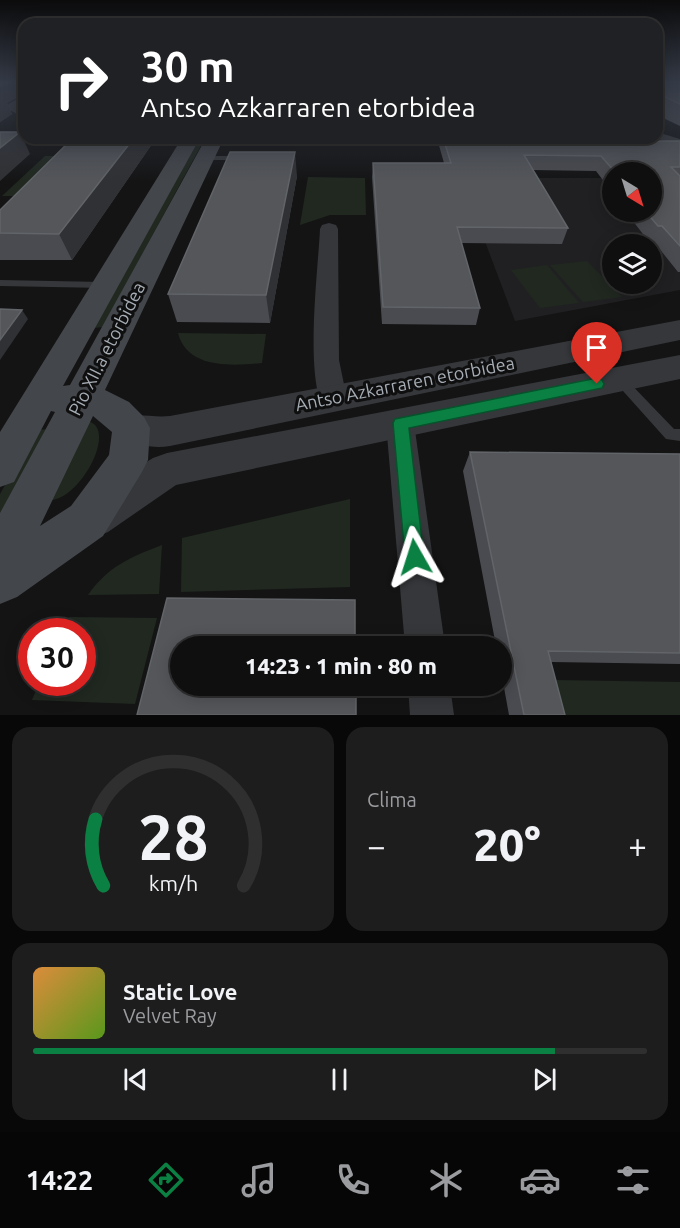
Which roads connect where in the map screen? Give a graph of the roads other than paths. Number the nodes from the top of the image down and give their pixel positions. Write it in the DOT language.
graph roads {
  1 [pos="663,137"];
  2 [pos="680,143"];
  3 [pos="205,144"];
  4 [pos="205,144"];
  5 [pos="211,144"];
  6 [pos="243,158"];
  7 [pos="330,229"];
  8 [pos="0,283"];
  9 [pos="99,285"];
  10 [pos="680,330"];
  11 [pos="45,361"];
  12 [pos="680,367"];
  13 [pos="619,379"];
  14 [pos="37,390"];
  15 [pos="82,397"];
  16 [pos="333,399"];
  17 [pos="400,423"];
  18 [pos="0,426"];
  19 [pos="131,428"];
  20 [pos="680,435"];
  21 [pos="0,469"];
  22 [pos="87,521"];
  23 [pos="0,560"];
  24 [pos="0,580"];
  25 [pos="424,636"];
  26 [pos="430,696"];
  27 [pos="432,715"];
  1 -- 2 [label="street"];
  3 -- 9 [label="main road, Pio XII.a etorbidea"];
  4 -- 15 [label="main road, Pio XII.a etorbidea"];
  5 -- 6 [label="lane"];
  7 -- 16 [label="street"];
  8 -- 9 [label="lane"];
  9 -- 11 [label="lane, Pio XII.a etorbidea"];
  9 -- 14 [label="main road, Pio XII.a etorbidea"];
  10 -- 16 [label="street, Antso Azkarraren etorbidea"];
  12 -- 13 [label="street, Antso Azkarraren etorbidea"];
  13 -- 17 [label="street, Antso Azkarraren etorbidea"];
  13 -- 20 [label="lane"];
  14 -- 15 [label="main road"];
  14 -- 18 [label="main road"];
  14 -- 21 [label="main road, Pio XII.a etorbidea"];
  15 -- 19 [label="main road"];
  15 -- 23 [label="main road, Pio XII.a etorbidea"];
  16 -- 19 [label="street, Antso Azkarraren etorbidea"];
  17 -- 22 [label="street, Antso Azkarraren etorbidea"];
  17 -- 25 [label="street"];
  19 -- 22 [label="main road, Antso Azkarraren etorbidea"];
  22 -- 24 [label="main road, Antso Azkarraren etorbidea"];
  26 -- 27 [label="street"];
}
